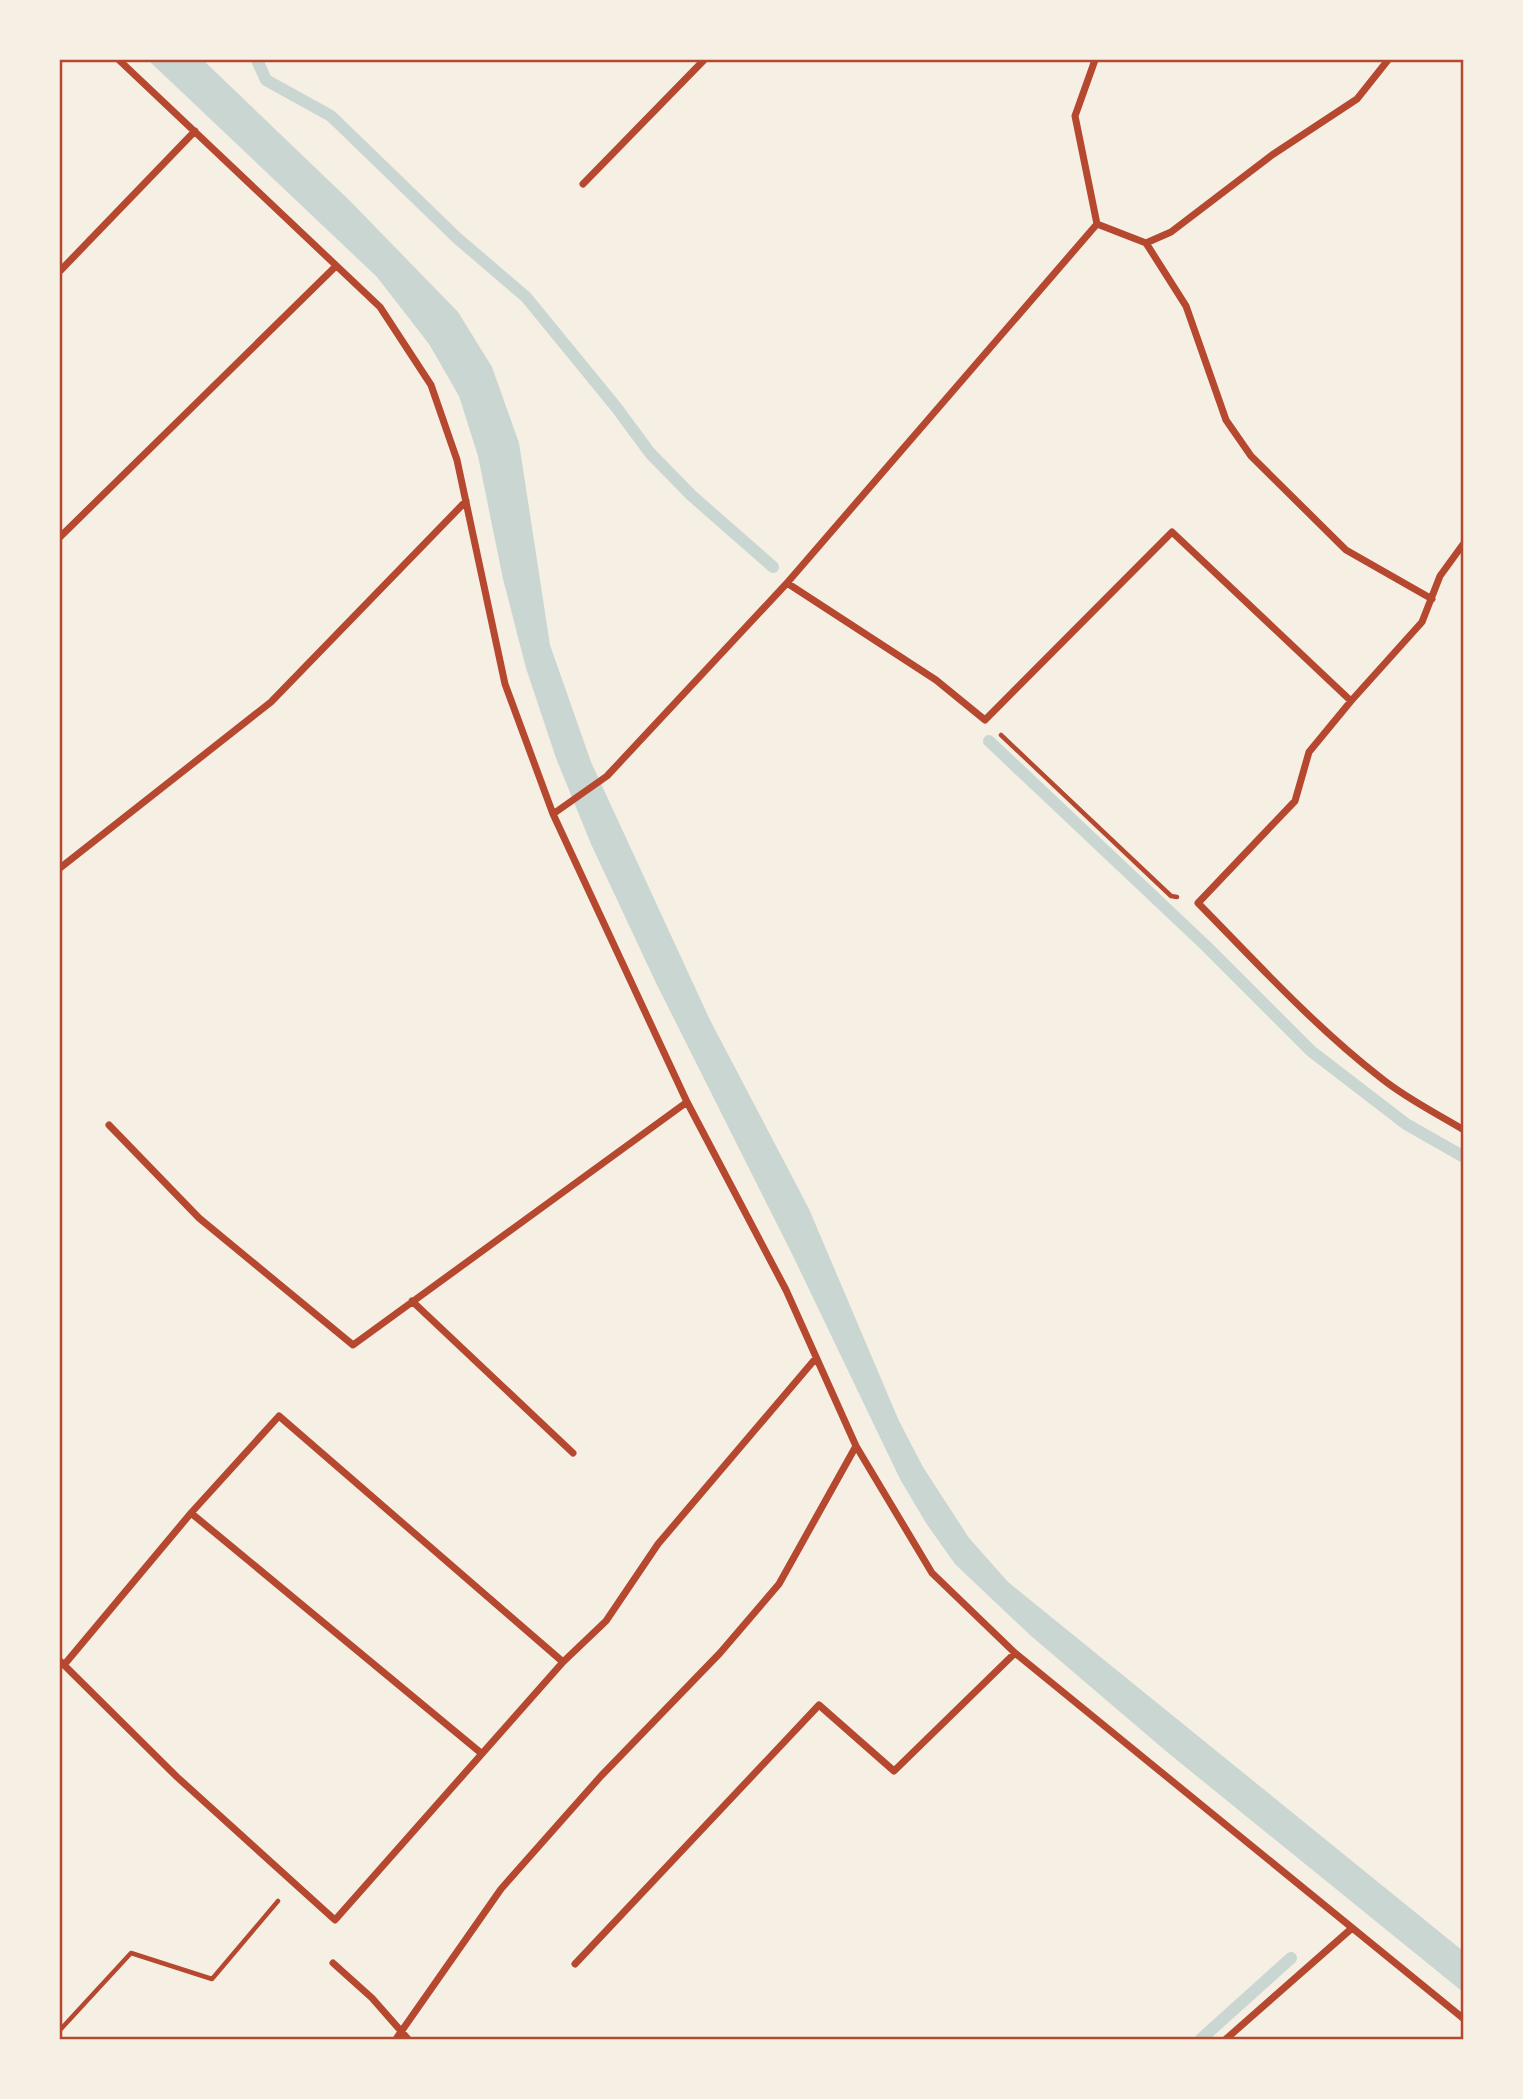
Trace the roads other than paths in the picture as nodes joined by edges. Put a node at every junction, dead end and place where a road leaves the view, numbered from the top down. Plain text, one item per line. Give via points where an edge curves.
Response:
1 (119, 60) edge
2 (704, 60) edge
3 (1095, 60) edge
4 (1388, 60) edge
5 (195, 131) junction
6 (583, 184) dead end
7 (1097, 224) junction
8 (1146, 243) junction
9 (336, 266) junction
10 (60, 271) edge
11 (466, 501) junction
12 (60, 537) edge
13 (1464, 543) edge
14 (788, 583) junction
15 (1432, 599) junction
16 (1351, 701) junction
17 (553, 814) junction
18 (60, 868) edge
19 (687, 1102) junction
20 (109, 1125) dead end
21 (1464, 1130) edge
22 (412, 1301) junction
23 (816, 1358) junction
24 (856, 1446) junction
25 (573, 1453) dead end
26 (191, 1513) junction
27 (1015, 1653) junction
28 (563, 1661) junction
29 (62, 1663) edge
30 (481, 1754) junction
31 (1351, 1929) junction
32 (333, 1963) dead end
33 (575, 1964) dead end
34 (1464, 2020) edge
35 (398, 2036) edge
36 (408, 2039) edge
37 (1226, 2039) edge

1 - 5 street
2 - 6 street
3 - 7 street via 1074,117
4 - 8 street via 1357,99 1272,155 1171,232
5 - 9 street
5 - 10 street
7 - 8 street
7 - 14 street
8 - 15 street via 1186,306 1226,420 1251,456 1346,550
9 - 11 street via 380,307 431,385
9 - 12 street
11 - 17 street via 505,684
11 - 18 street via 271,702
13 - 15 street via 1440,576
14 - 16 street via 936,680 985,720 1172,532
14 - 17 street via 607,776
15 - 16 street via 1422,622
16 - 21 street via 1309,752 1295,801 1198,903 1297,1005 1381,1078
17 - 19 street
19 - 22 street
19 - 23 street via 786,1290
20 - 22 street via 199,1218 353,1345
22 - 25 street
23 - 24 street
23 - 28 street via 658,1544 606,1621
24 - 27 street via 932,1573
24 - 35 street via 779,1584 501,1889
26 - 28 street via 279,1416
26 - 29 street
26 - 30 street
27 - 31 street
27 - 33 street via 894,1771 819,1705
28 - 30 street
29 - 30 street via 177,1777 335,1920
31 - 34 street
31 - 37 street
32 - 35 street via 372,1998
35 - 36 street

